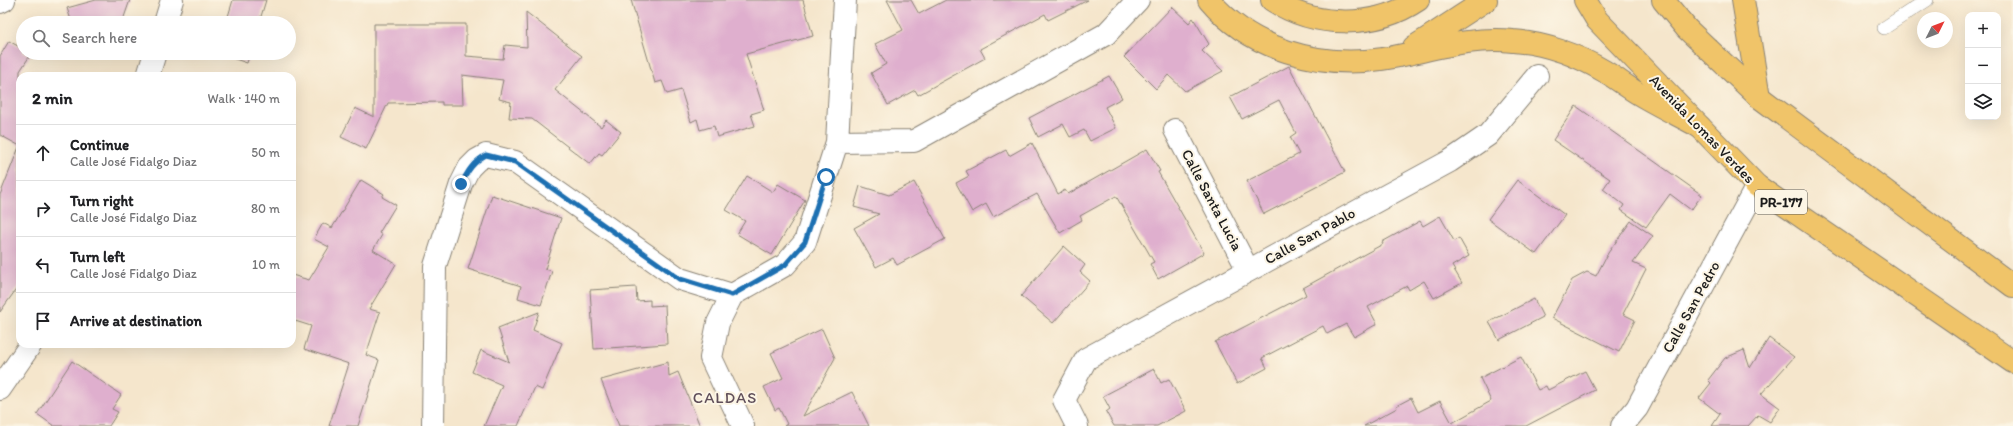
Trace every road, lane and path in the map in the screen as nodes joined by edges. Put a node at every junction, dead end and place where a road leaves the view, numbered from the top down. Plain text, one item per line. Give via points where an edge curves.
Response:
1 (4, 0) edge
2 (172, 0) edge
3 (845, 0) edge
4 (1138, 0) edge
5 (1209, 0) edge
6 (1272, 0) edge
7 (1418, 0) edge
8 (1486, 0) edge
9 (1585, 0) edge
10 (1663, 0) edge
11 (1743, 0) edge
12 (1927, 0) edge
13 (0, 2) edge
14 (167, 16) edge
15 (1884, 28) dead end
16 (1406, 54) junction
17 (154, 60) edge
18 (149, 72) edge
19 (1537, 76) dead end
20 (1759, 97) junction
21 (1700, 127) junction
22 (1175, 130) dead end
23 (837, 142) junction
24 (1757, 186) junction
25 (1248, 270) junction
26 (2013, 286) edge
27 (732, 295) junction
28 (28, 348) edge
29 (2013, 362) edge
30 (0, 389) edge
31 (433, 426) edge
32 (743, 426) edge
33 (1077, 426) edge
34 (1622, 426) edge

1 - 13 street
2 - 14 street
3 - 23 street
4 - 23 street via 1106,34 914,141
5 - 16 main road via 1225,16 1260,41 1306,57 1352,62
6 - 7 main road via 1301,14 1354,22 1390,14
8 - 16 main road via 1418,43
9 - 21 main road, Avenida Lomas Verdes / PR-177 via 1597,20
10 - 20 main road via 1687,29
11 - 20 main road
12 - 15 lane
16 - 21 main road via 1447,44 1492,40 1513,41 1558,50 1603,70 1639,94
17 - 18 street
19 - 25 street, Calle San Pablo via 1488,135 1450,161
20 - 26 main road
21 - 24 main road, Avenida Lomas Verdes / PR-177
22 - 25 street, Calle Santa Lucia
23 - 27 street via 805,242 785,265
24 - 29 main road, Avenida Lomas Verdes / PR-177
24 - 34 street, Calle San Pedro via 1637,408
25 - 33 street, Calle San Pablo via 1086,359 1064,400
27 - 31 street via 680,279 515,162 486,155 469,168 461,184 435,266
27 - 32 street via 718,323 711,358
28 - 30 street

